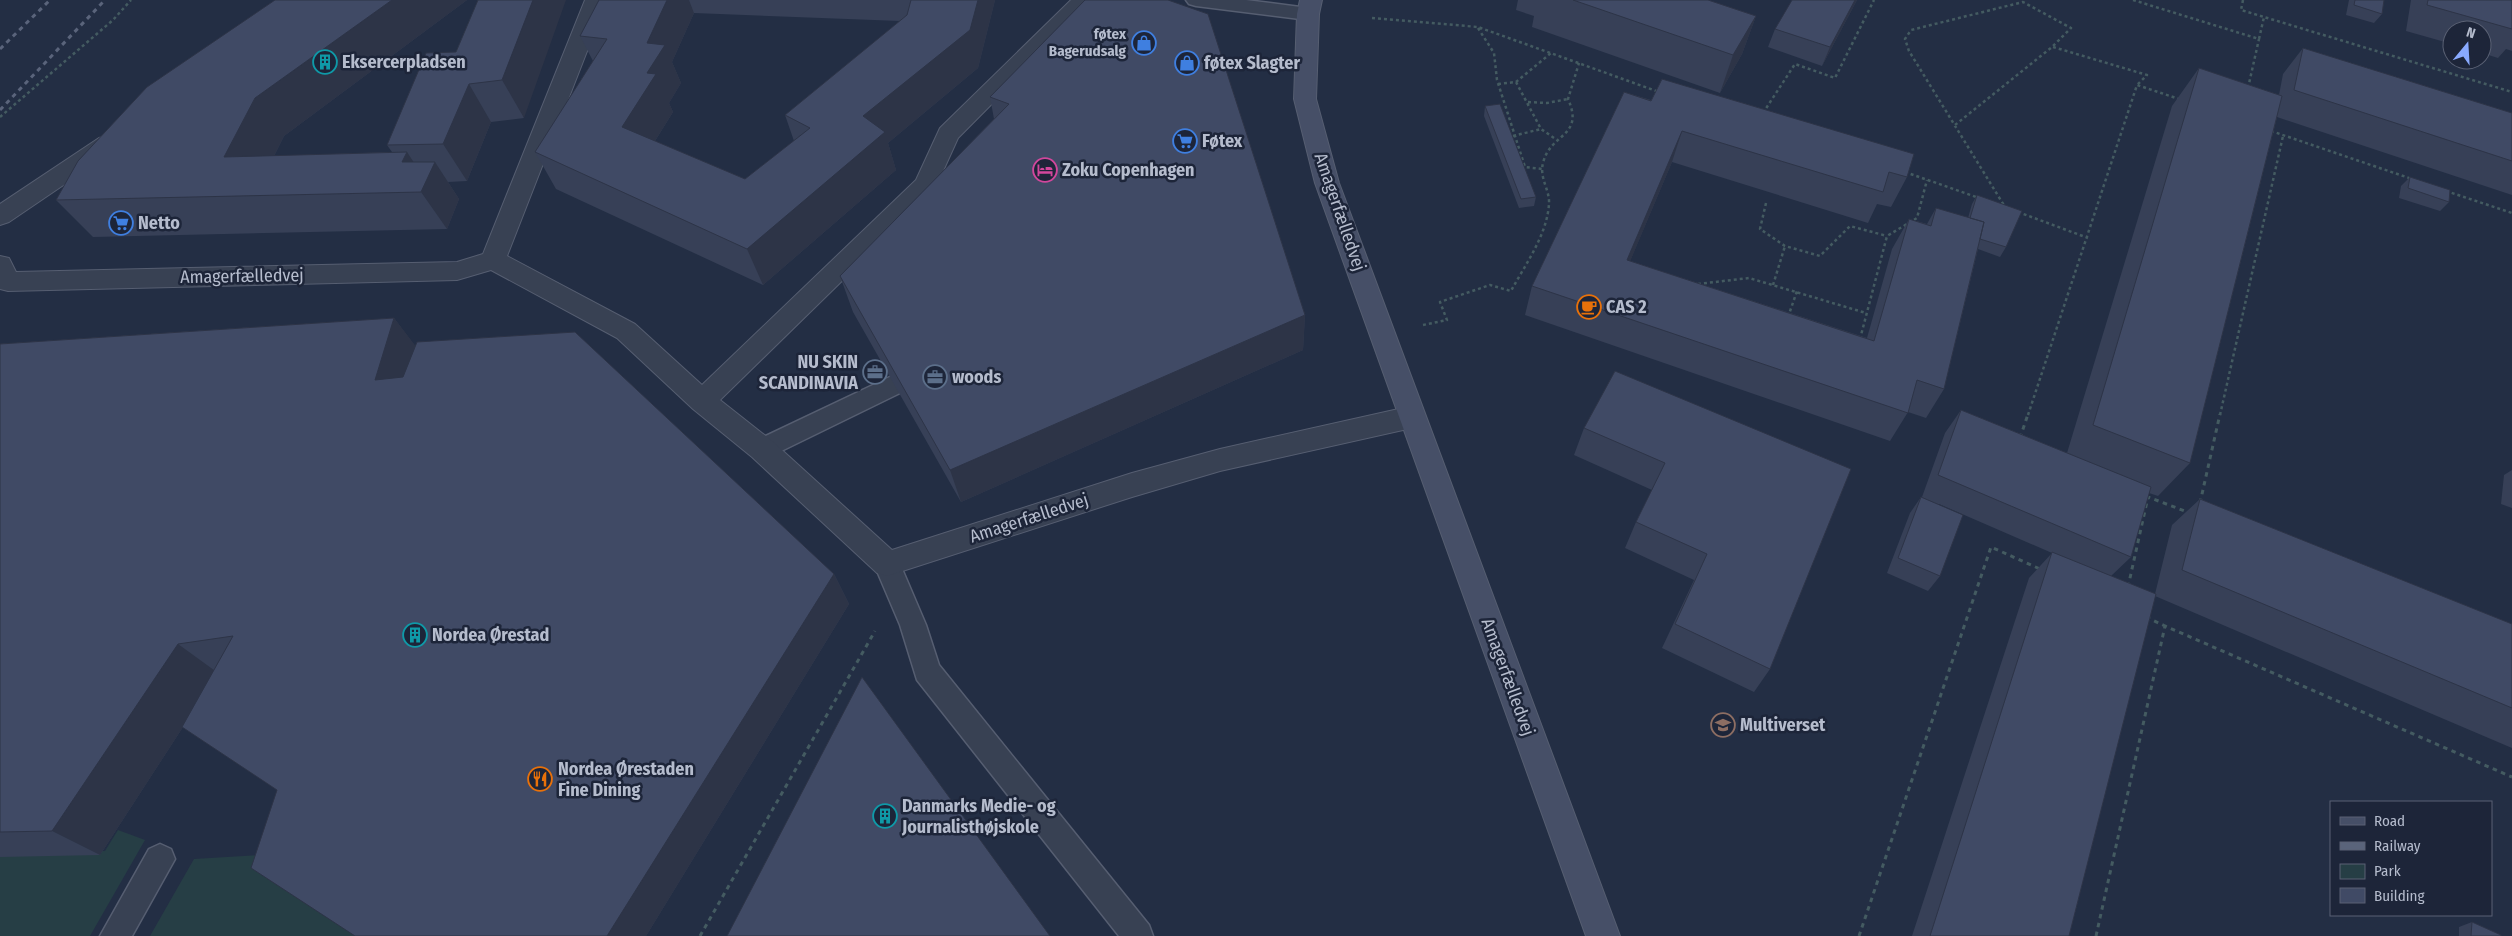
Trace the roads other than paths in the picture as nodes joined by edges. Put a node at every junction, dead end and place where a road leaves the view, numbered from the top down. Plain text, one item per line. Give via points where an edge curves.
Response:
1 (596, 0) edge
2 (1084, 0) edge
3 (1196, 0) edge
4 (1310, 7) edge
5 (124, 132) edge
6 (0, 216) edge
7 (493, 260) junction
8 (0, 265) edge
9 (894, 385) edge
10 (702, 401) junction
11 (1412, 417) junction
12 (762, 449) junction
13 (888, 564) junction
14 (160, 859) dead end
15 (115, 936) edge
16 (1138, 936) edge
17 (1603, 936) edge

1 - 7 street
2 - 10 street via 948,134 926,185
3 - 4 lane
4 - 11 street, Amagerfælledvej via 1305,99 1327,183
5 - 6 street
7 - 8 street, Amagerfælledvej via 457,271 8,282
7 - 10 street via 626,331
9 - 12 lane
10 - 12 street
11 - 13 street, Amagerfælledvej via 1220,460
11 - 17 street, Amagerfælledvej
12 - 13 street
13 - 16 lane via 927,671
14 - 15 lane

